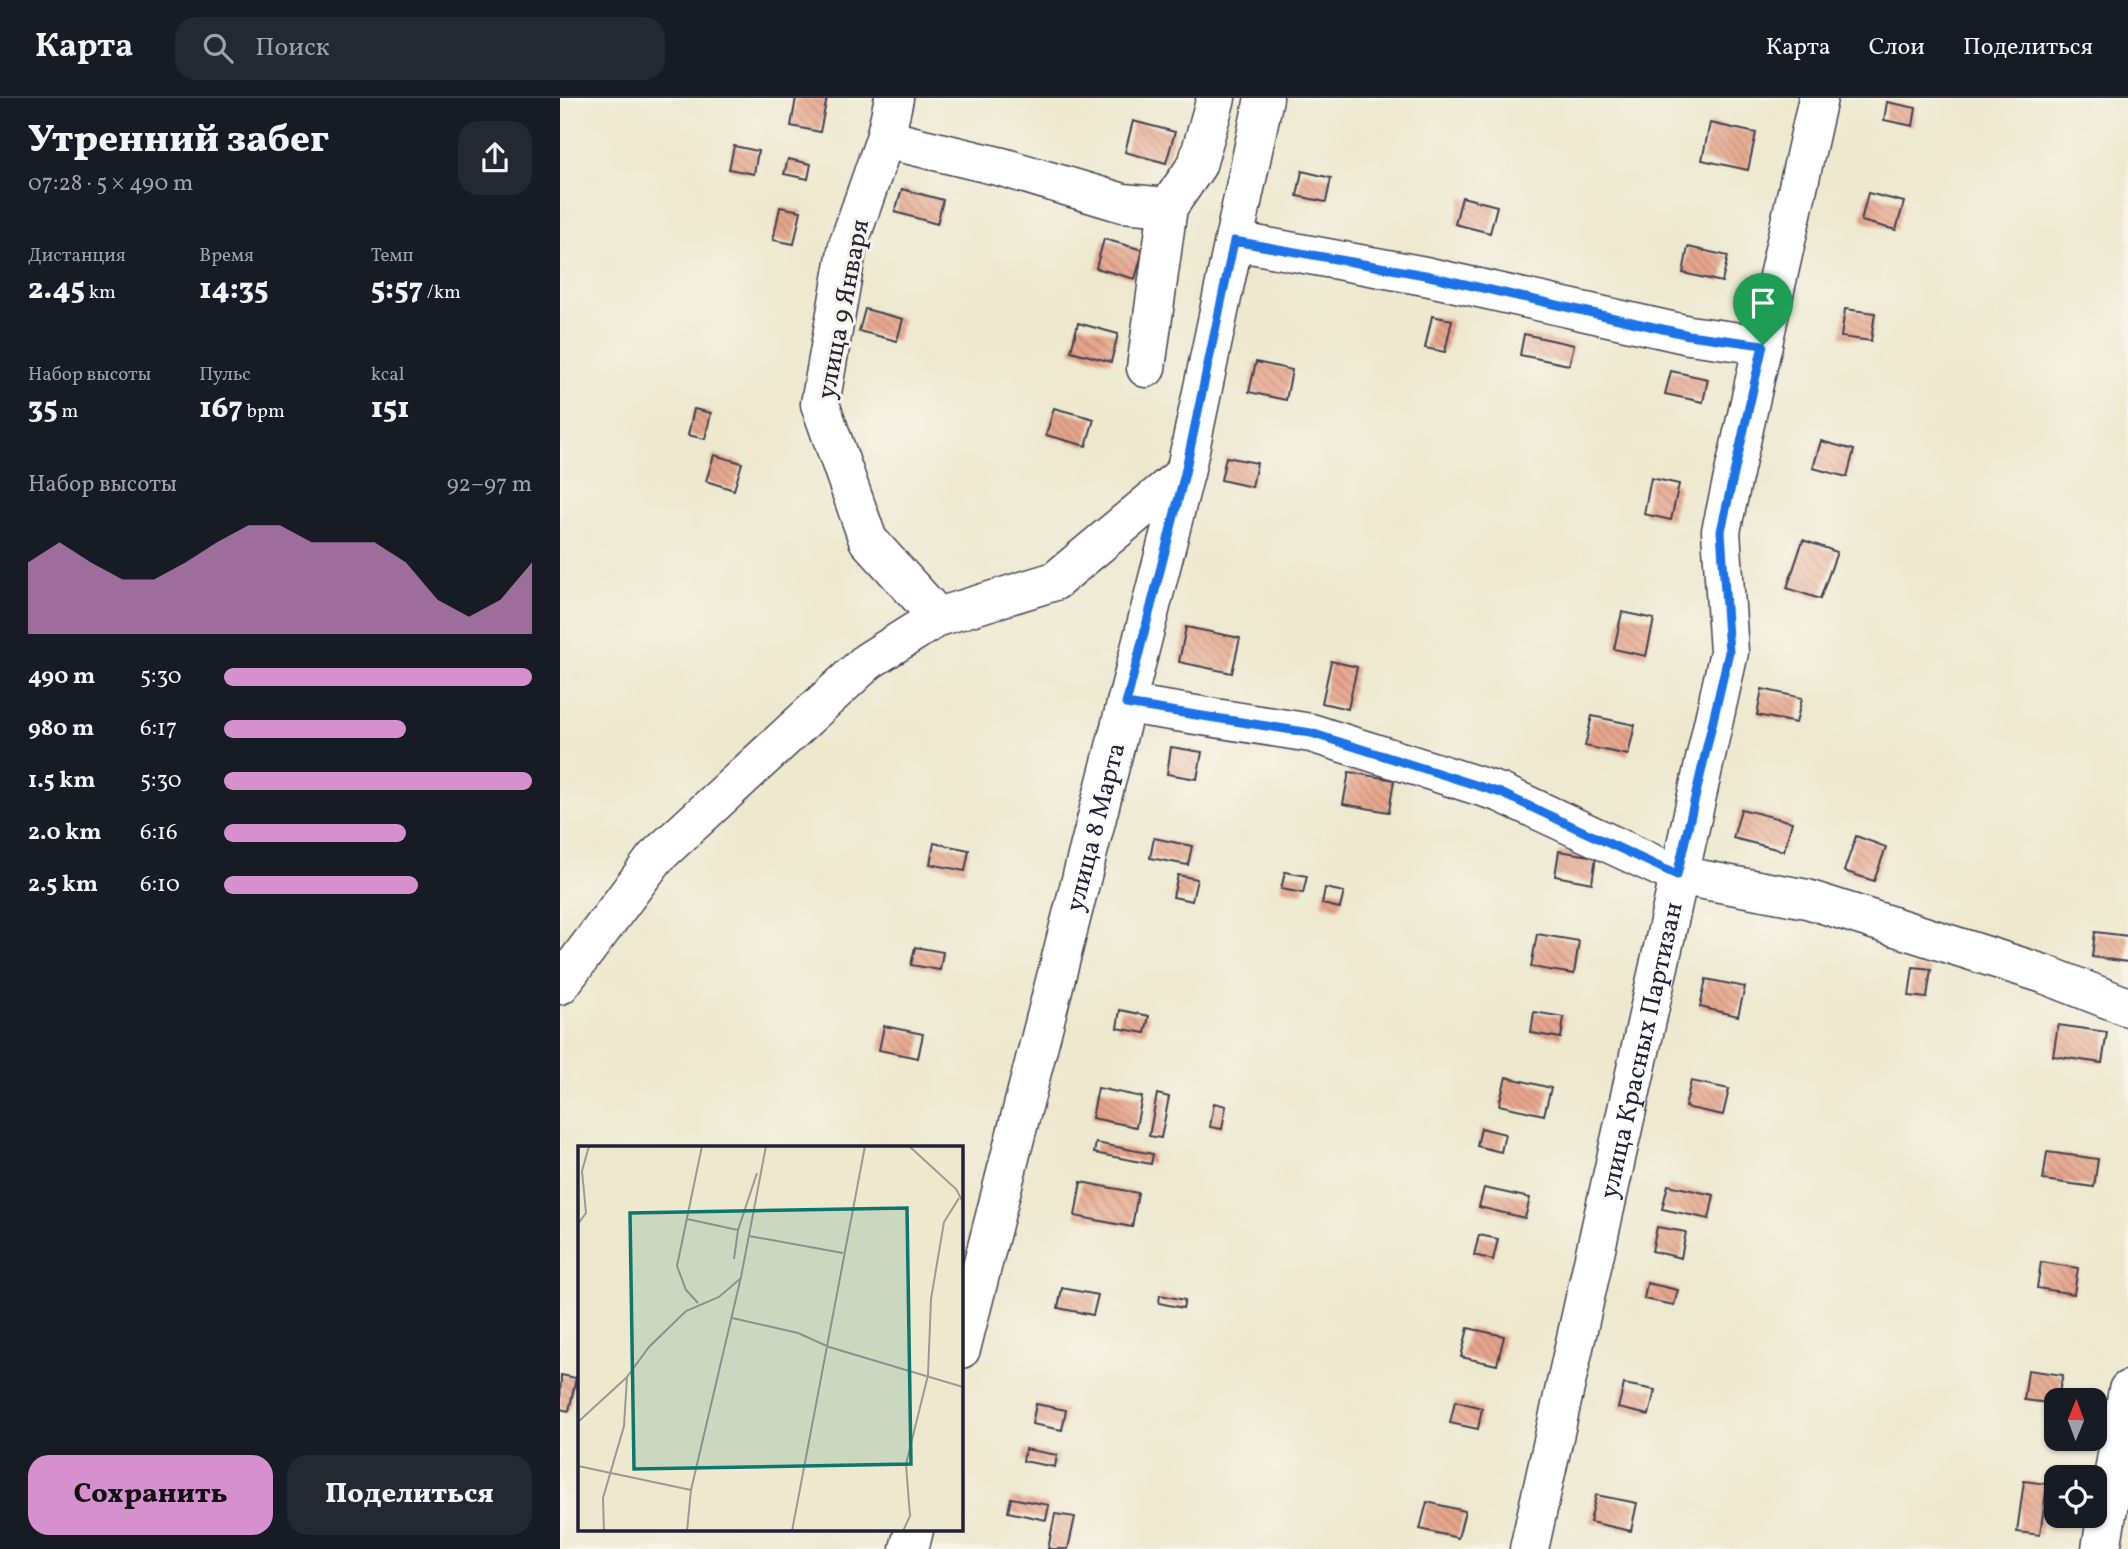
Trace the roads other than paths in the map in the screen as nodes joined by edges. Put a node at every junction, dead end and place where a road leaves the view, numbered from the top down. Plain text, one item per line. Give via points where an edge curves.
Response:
1 (894, 98) edge
2 (1216, 98) edge
3 (1264, 98) edge
4 (1818, 98) edge
5 (885, 139) junction
6 (1168, 207) junction
7 (1234, 241) junction
8 (1763, 345) junction
9 (1146, 368) dead end
10 (1185, 473) junction
11 (938, 617) junction
12 (1126, 704) junction
13 (1677, 875) junction
14 (560, 985) edge
15 (2128, 1007) edge
16 (962, 1345) edge
17 (2128, 1390) edge
18 (913, 1532) edge
19 (909, 1549) edge
20 (1529, 1549) edge
21 (2101, 1549) edge

1 - 5 street, улица 9 Января
2 - 6 street via 1198,165
3 - 7 street, улица 8 Марта
4 - 8 street, улица Красных Партизан
5 - 6 street via 1123,203
5 - 11 street, улица 9 Января via 848,245 820,404 869,540
6 - 9 street
7 - 8 street via 1425,275 1689,335
7 - 10 street, улица 8 Марта
8 - 13 street, улица Красных Партизан via 1721,531 1729,652
10 - 11 street via 1055,581
10 - 12 street, улица 8 Марта
11 - 14 street via 868,662 655,858
12 - 13 street via 1311,733 1501,793
12 - 16 street, улица 8 Марта
13 - 15 street via 1807,899 2044,974
13 - 20 street, улица Красных Партизан
17 - 21 street
18 - 19 street

